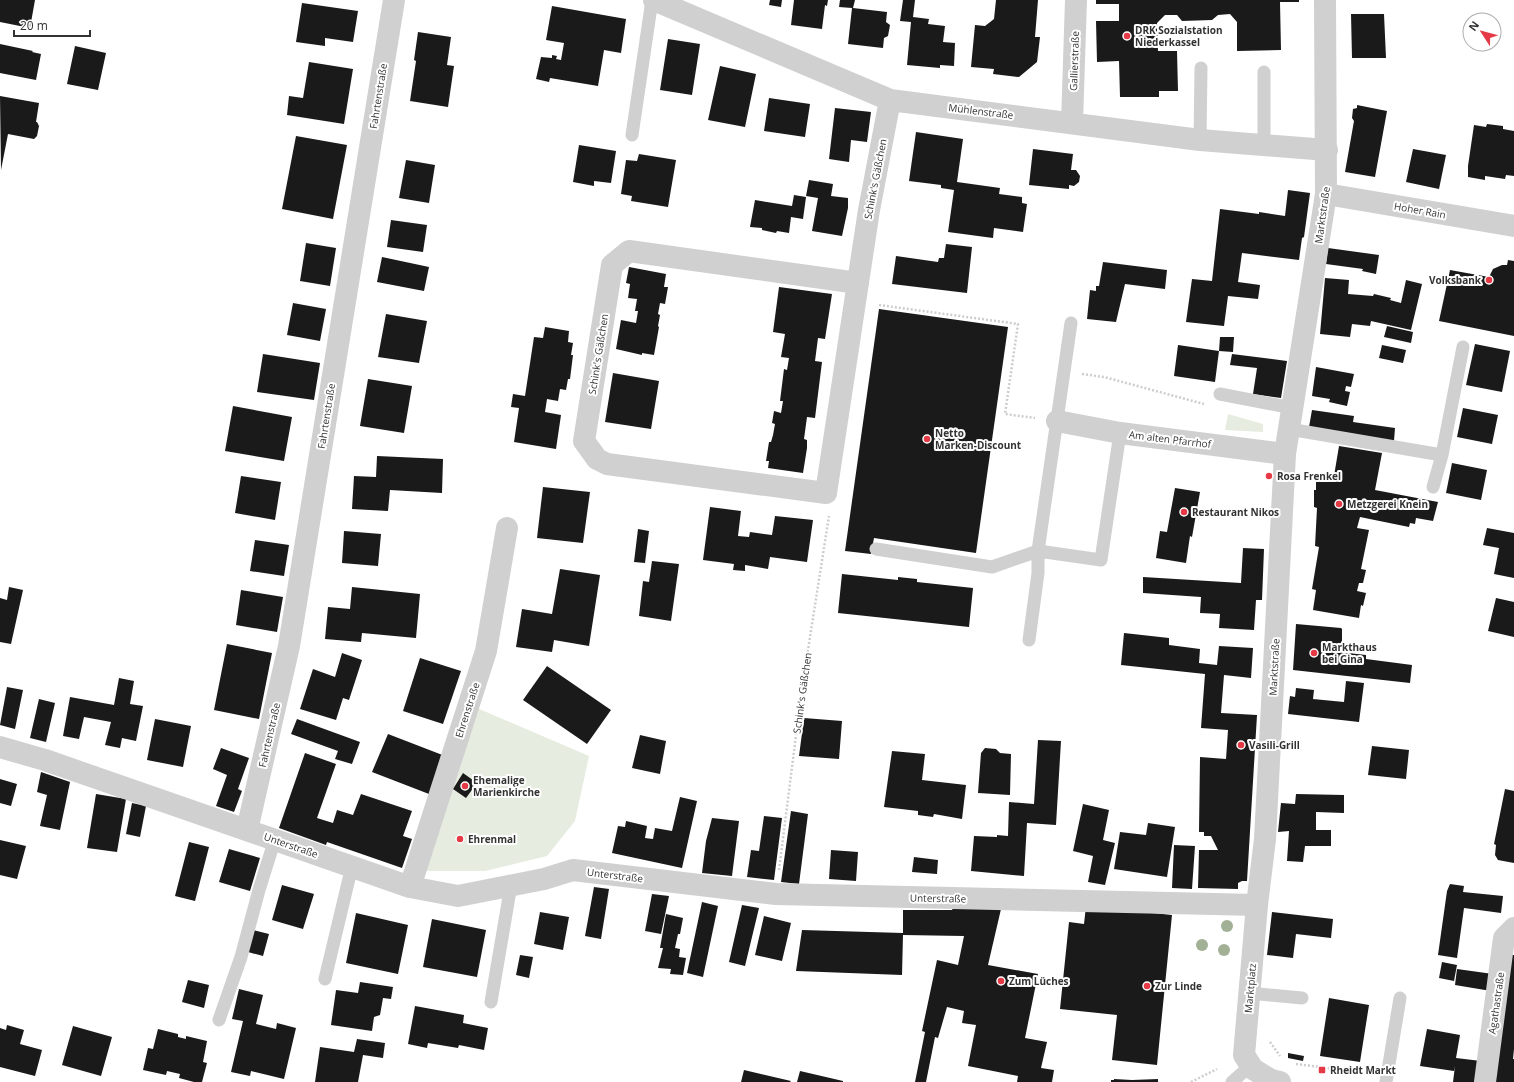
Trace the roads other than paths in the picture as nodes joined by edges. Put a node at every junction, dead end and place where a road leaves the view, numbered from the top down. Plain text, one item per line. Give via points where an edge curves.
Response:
1 (394, 0) edge
2 (653, 0) edge
3 (1076, 0) edge
4 (1325, 0) edge
5 (1201, 68) dead end
6 (1264, 72) dead end
7 (890, 100) junction
8 (1072, 123) junction
9 (632, 135) dead end
10 (1200, 140) junction
11 (1264, 145) junction
12 (1327, 150) junction
13 (1326, 194) junction
14 (1514, 226) edge
15 (856, 292) junction
16 (1071, 324) dead end
17 (1463, 347) dead end
18 (1220, 394) dead end
19 (1292, 408) junction
20 (1057, 421) junction
21 (1289, 429) junction
22 (1120, 433) junction
23 (1285, 454) junction
24 (1442, 455) junction
25 (1433, 487) dead end
26 (507, 528) dead end
27 (876, 549) dead end
28 (1038, 550) junction
29 (1029, 640) dead end
30 (0, 747) edge
31 (247, 830) junction
32 (275, 839) junction
33 (352, 866) junction
34 (511, 885) junction
35 (410, 887) junction
36 (1257, 905) junction
37 (1514, 928) edge
38 (325, 979) dead end
39 (1249, 993) junction
40 (1302, 998) dead end
41 (1400, 998) dead end
42 (490, 1002) dead end
43 (219, 1020) dead end
44 (1251, 1067) junction
45 (1232, 1082) edge
46 (1280, 1082) edge
47 (1386, 1082) edge
48 (1485, 1082) edge

1 - 31 street, Fahrtenstraße via 289,646
2 - 7 street, Mühlenstraße
2 - 9 lane
3 - 8 street, Gallierstraße
4 - 12 street, Marktstraße
5 - 10 lane
6 - 11 lane
7 - 8 street, Mühlenstraße
7 - 15 street, Schink's Gäßchen
8 - 10 street, Mühlenstraße
10 - 11 street, Mühlenstraße
11 - 12 street, Mühlenstraße
12 - 13 street, Marktstraße
13 - 14 street, Hoher Rain
13 - 19 street, Marktstraße
15 - 15 street, Schink's Gäßchen via 629,251 612,265 584,441 597,459 607,464 826,493
16 - 20 lane
17 - 24 lane
18 - 19 lane
19 - 21 street, Marktstraße
20 - 22 street, Am alten Pfarrhof
20 - 28 lane
21 - 23 street, Marktstraße
21 - 24 lane
22 - 23 street, Am alten Pfarrhof
22 - 28 lane via 1101,560
23 - 36 street, Marktstraße via 1265,839
24 - 25 lane
26 - 35 street, Ehrenstraße via 486,651
27 - 28 lane via 992,567
28 - 29 lane via 1038,573
30 - 31 street, Unterstraße via 45,760
31 - 32 street, Unterstraße
32 - 33 street, Unterstraße
32 - 43 lane via 241,957
33 - 35 street, Unterstraße
33 - 38 lane
34 - 35 street, Unterstraße via 458,896
34 - 36 street, Unterstraße via 573,870 776,894
34 - 42 lane
36 - 39 street, Marktplatz
37 - 48 street, Agathastraße via 1504,938
39 - 40 lane
39 - 44 street, Marktplatz via 1244,1055
41 - 47 lane
44 - 45 lane
44 - 46 street via 1271,1080

